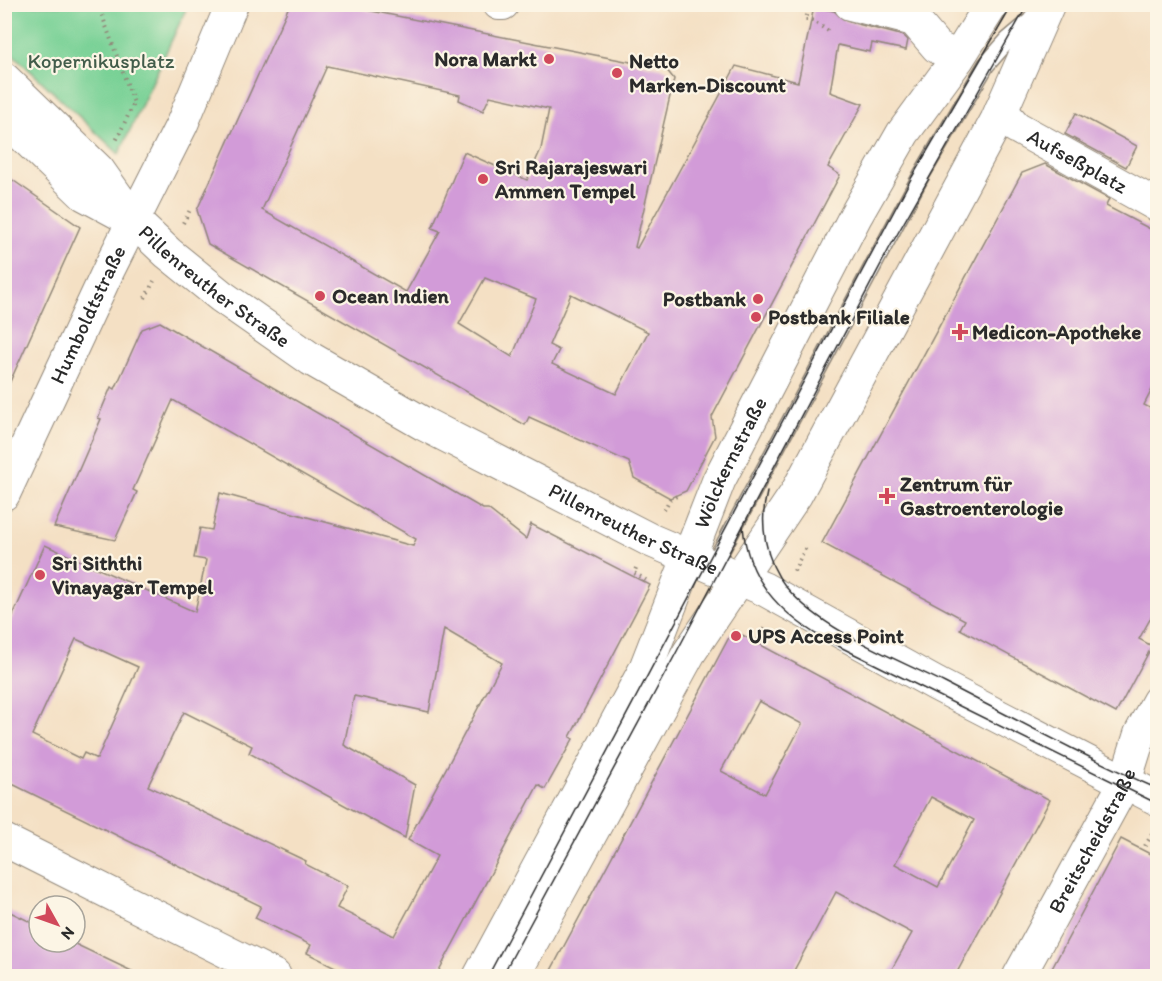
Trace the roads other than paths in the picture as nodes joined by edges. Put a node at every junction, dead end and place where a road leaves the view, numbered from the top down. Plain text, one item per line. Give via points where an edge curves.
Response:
1 (232, 4) edge
2 (850, 4) edge
3 (1047, 7) edge
4 (987, 14) edge
5 (969, 68) junction
6 (4, 79) edge
7 (1001, 110) junction
8 (4, 117) edge
9 (1158, 206) edge
10 (134, 221) junction
11 (4, 494) edge
12 (714, 567) junction
13 (1158, 701) edge
14 (1125, 782) junction
15 (1158, 799) edge
16 (4, 840) edge
17 (275, 976) edge
18 (480, 976) edge
19 (513, 976) edge
20 (1019, 976) edge

1 - 10 street, Humboldtstraße via 182,124
2 - 5 street via 914,20 937,47
3 - 5 lane via 986,65
3 - 7 main road, Wölckernstraße
4 - 5 main road, Wölckernstraße
5 - 12 main road, Wölckernstraße via 903,133 719,480
6 - 10 main road, Pillenreuther Straße via 98,170
7 - 9 street, Aufseßplatz via 1016,127
7 - 12 main road, Wölckernstraße via 796,494
8 - 10 main road, Pillenreuther Straße via 84,194
10 - 11 street, Humboldtstraße
10 - 12 main road, Pillenreuther Straße via 220,296 332,371 423,424
12 - 14 main road, Pillenreuther Straße
12 - 18 main road, Wölckernstraße via 645,670
12 - 19 main road, Wölckernstraße via 689,652
13 - 14 street, Breitscheidstraße via 1140,734
14 - 15 main road, Pillenreuther Straße
14 - 20 street, Breitscheidstraße
16 - 17 street

